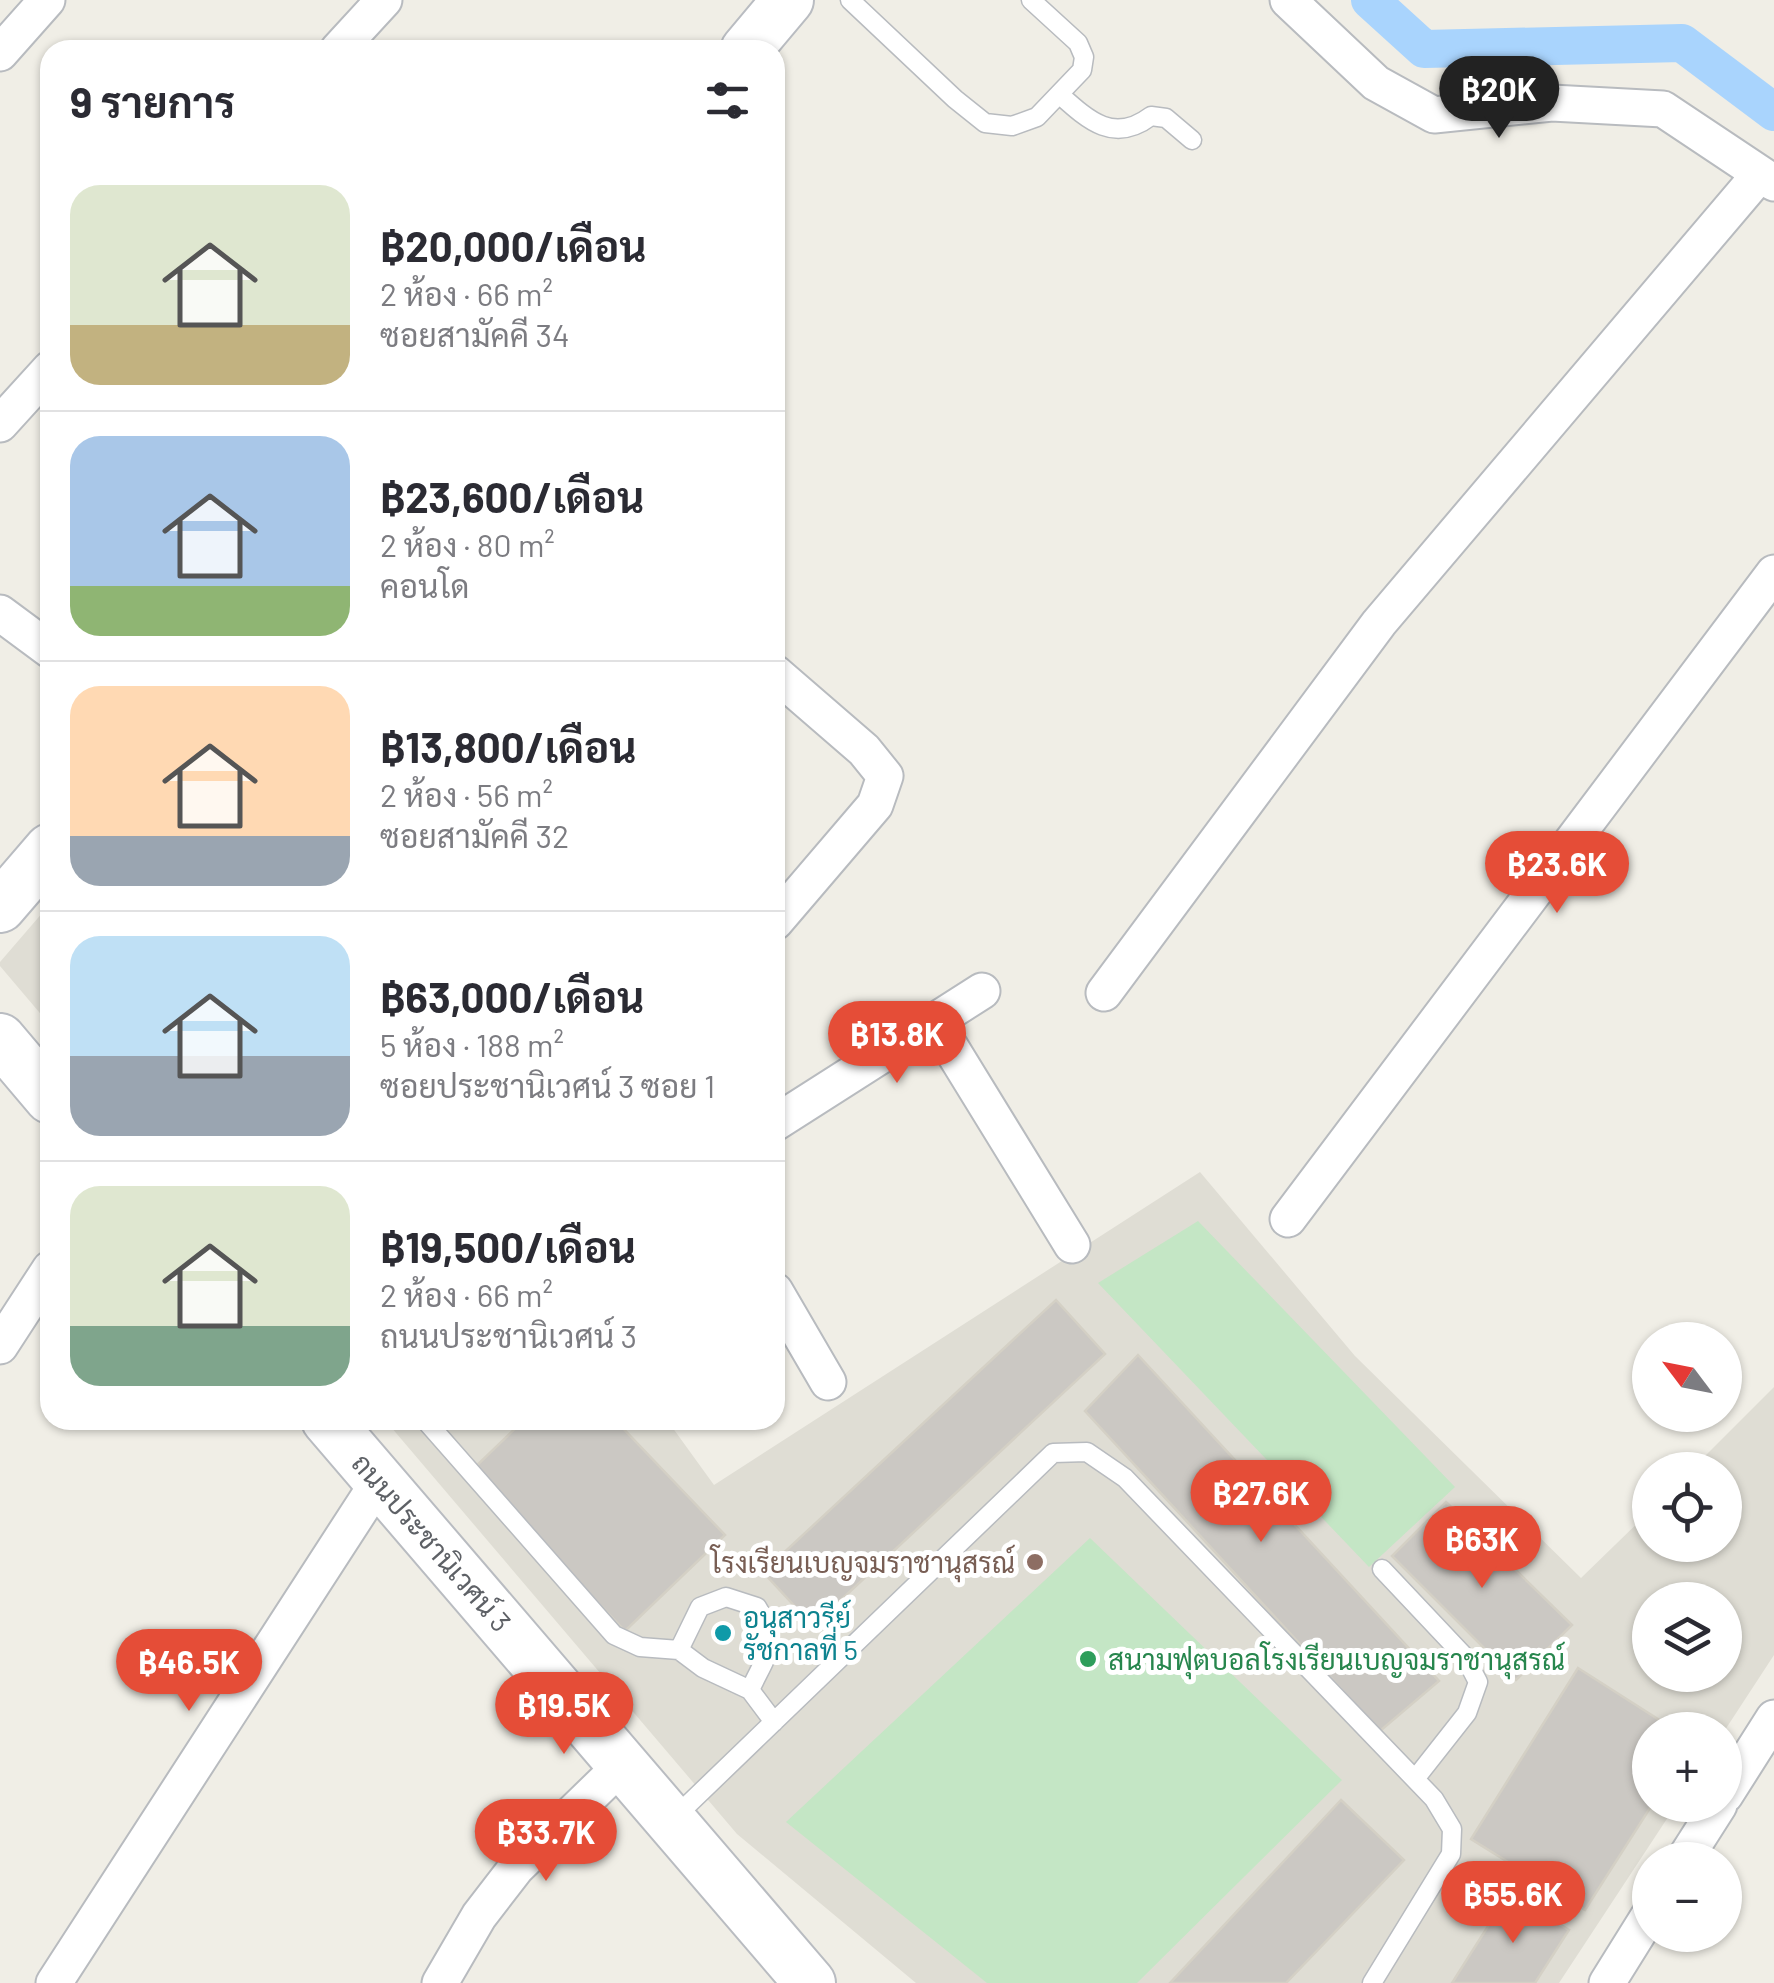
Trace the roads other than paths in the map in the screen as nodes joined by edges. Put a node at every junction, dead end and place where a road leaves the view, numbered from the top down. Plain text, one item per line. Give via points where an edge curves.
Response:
1 (47, 0) edge
2 (384, 0) edge
3 (788, 0) edge
4 (850, 0) edge
5 (1030, 0) edge
6 (1288, 0) edge
7 (347, 40) edge
8 (754, 40) edge
9 (0, 53) edge
10 (1059, 94) junction
11 (1192, 140) dead end
12 (1767, 178) edge
13 (40, 380) edge
14 (0, 424) edge
15 (1774, 574) edge
16 (0, 612) edge
17 (40, 642) edge
18 (785, 683) edge
19 (40, 862) edge
20 (0, 908) edge
21 (785, 910) edge
22 (982, 992) dead end
23 (1104, 993) dead end
24 (935, 1022) junction
25 (0, 1039) edge
26 (40, 1086) edge
27 (785, 1116) edge
28 (1288, 1220) dead end
29 (1072, 1245) dead end
30 (40, 1284) edge
31 (785, 1308) edge
32 (0, 1346) edge
33 (828, 1382) dead end
34 (336, 1430) edge
35 (434, 1430) edge
36 (379, 1481) junction
37 (1382, 1569) dead end
38 (679, 1650) junction
39 (750, 1690) junction
40 (1774, 1718) edge
41 (774, 1722) junction
42 (623, 1764) junction
43 (1742, 1769) edge
44 (1415, 1780) junction
45 (672, 1820) junction
46 (1632, 1942) edge
47 (54, 1983) edge
48 (440, 1983) edge
49 (810, 1983) edge
50 (1372, 1983) edge
51 (1606, 1983) edge

1 - 9 street
2 - 7 street
3 - 8 street
4 - 10 lane via 985,123 1012,126 1037,118
5 - 10 lane via 1078,43 1084,57 1082,70
6 - 12 street via 1376,83 1434,115 1552,104 1663,110
10 - 11 lane via 1109,129 1136,128 1152,116 1166,118
12 - 23 street via 1379,623
13 - 14 street
15 - 28 street
16 - 17 street
18 - 21 street via 886,776 875,805
19 - 20 street
22 - 24 street
24 - 27 street
24 - 29 street
25 - 26 street
30 - 32 street
31 - 33 street
34 - 36 street, ถนนประชานิเวศน์ 3
35 - 38 lane via 614,1635 640,1647
36 - 42 street, ถนนประชานิเวศน์ 3
36 - 47 street
37 - 44 lane via 1465,1657 1478,1682 1467,1713
38 - 39 lane
38 - 39 lane via 700,1607 726,1597 756,1607 770,1629 768,1653
39 - 41 lane
40 - 43 street
41 - 44 lane via 1053,1453 1087,1452 1125,1478
41 - 45 lane
42 - 45 street, ถนนประชานิเวศน์ 3
42 - 48 street via 516,1868
44 - 50 lane via 1452,1829 1451,1854
45 - 49 street, ถนนประชานิเวศน์ 3
46 - 51 street

